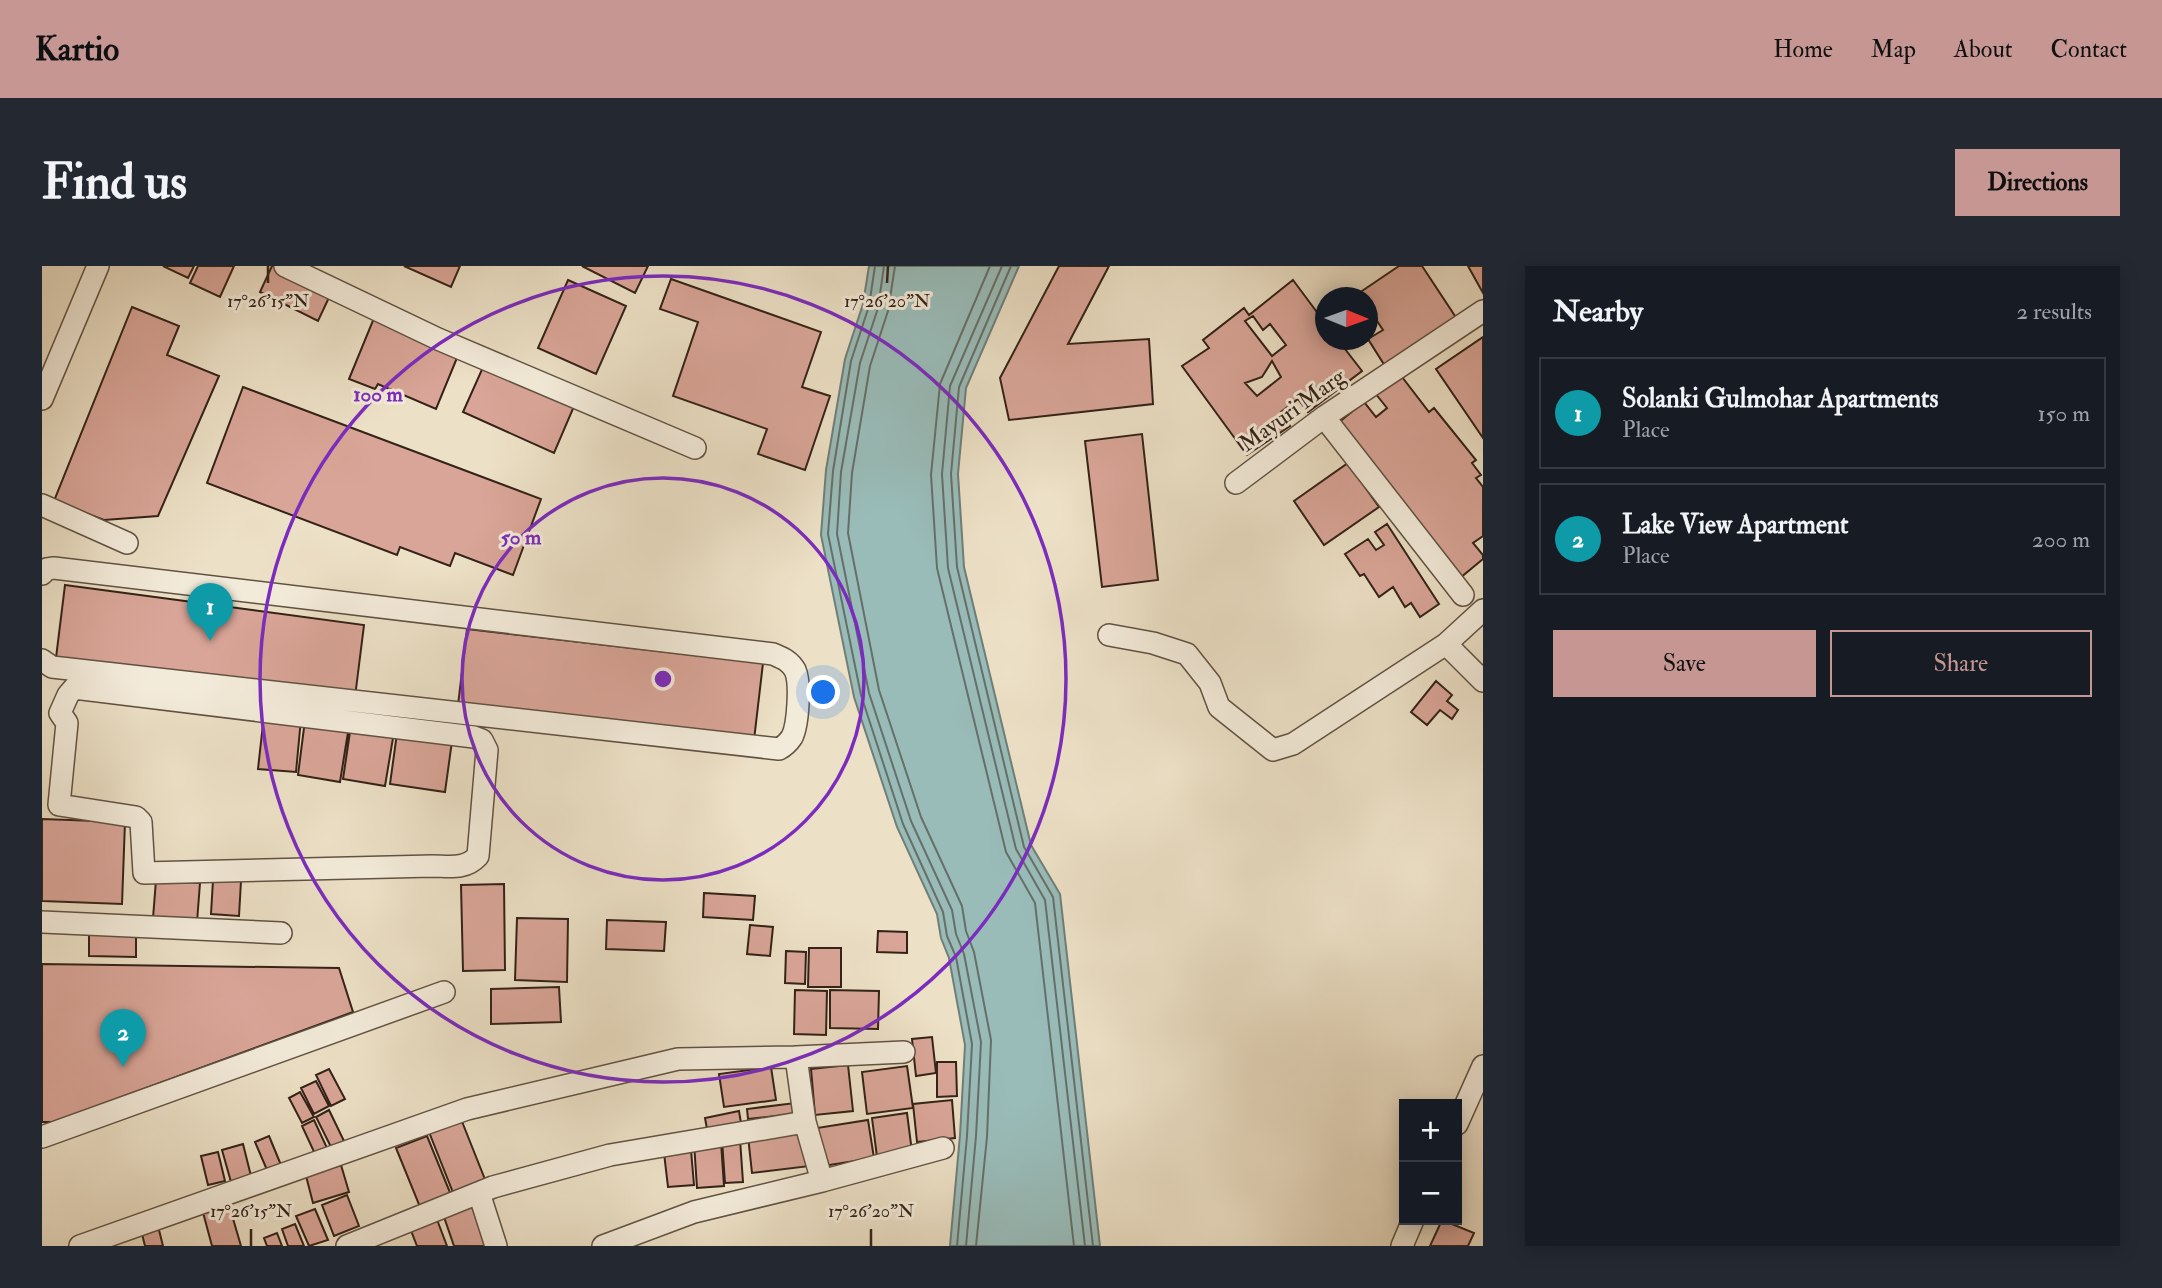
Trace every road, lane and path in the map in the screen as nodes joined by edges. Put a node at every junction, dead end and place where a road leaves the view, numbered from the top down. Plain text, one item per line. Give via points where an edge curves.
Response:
1 (285, 266) edge
2 (95, 273) edge
3 (1483, 311) edge
4 (42, 399) edge
5 (1324, 418) junction
6 (695, 448) dead end
7 (1236, 483) dead end
8 (42, 505) edge
9 (127, 543) dead end
10 (42, 574) edge
11 (1463, 594) dead end
12 (1483, 610) edge
13 (1109, 635) dead end
14 (1446, 643) junction
15 (42, 660) edge
16 (1483, 681) edge
17 (51, 712) edge
18 (50, 804) edge
19 (42, 922) edge
20 (281, 933) dead end
21 (444, 992) dead end
22 (904, 1052) dead end
23 (796, 1057) junction
24 (1483, 1066) edge
25 (1462, 1113) edge
26 (806, 1122) junction
27 (42, 1137) edge
28 (943, 1148) dead end
29 (822, 1181) junction
30 (479, 1193) junction
31 (1411, 1225) edge
32 (80, 1246) edge
33 (347, 1246) edge
34 (496, 1246) edge
35 (603, 1246) edge
36 (1402, 1246) edge

1 - 6 street via 438,339
2 - 4 street
3 - 5 street, Mayuri Marg
5 - 7 street, Mayuri Marg
5 - 11 street
8 - 9 street
10 - 15 street via 54,568 773,654 787,660 798,683 793,734 779,749 52,667
12 - 14 street
13 - 14 street via 1187,654 1210,684 1219,707 1273,750 1293,744
14 - 16 street
17 - 18 street via 67,723
17 - 18 street via 74,688 474,737 482,740 487,750 478,856 462,866 144,873 141,822 136,817
19 - 20 street
21 - 27 street
22 - 23 street
23 - 26 street
23 - 32 street via 678,1059 467,1109
24 - 25 street
26 - 29 street
26 - 30 street via 610,1155
28 - 29 street
29 - 35 street via 694,1212
30 - 33 street
30 - 34 street
31 - 36 street

